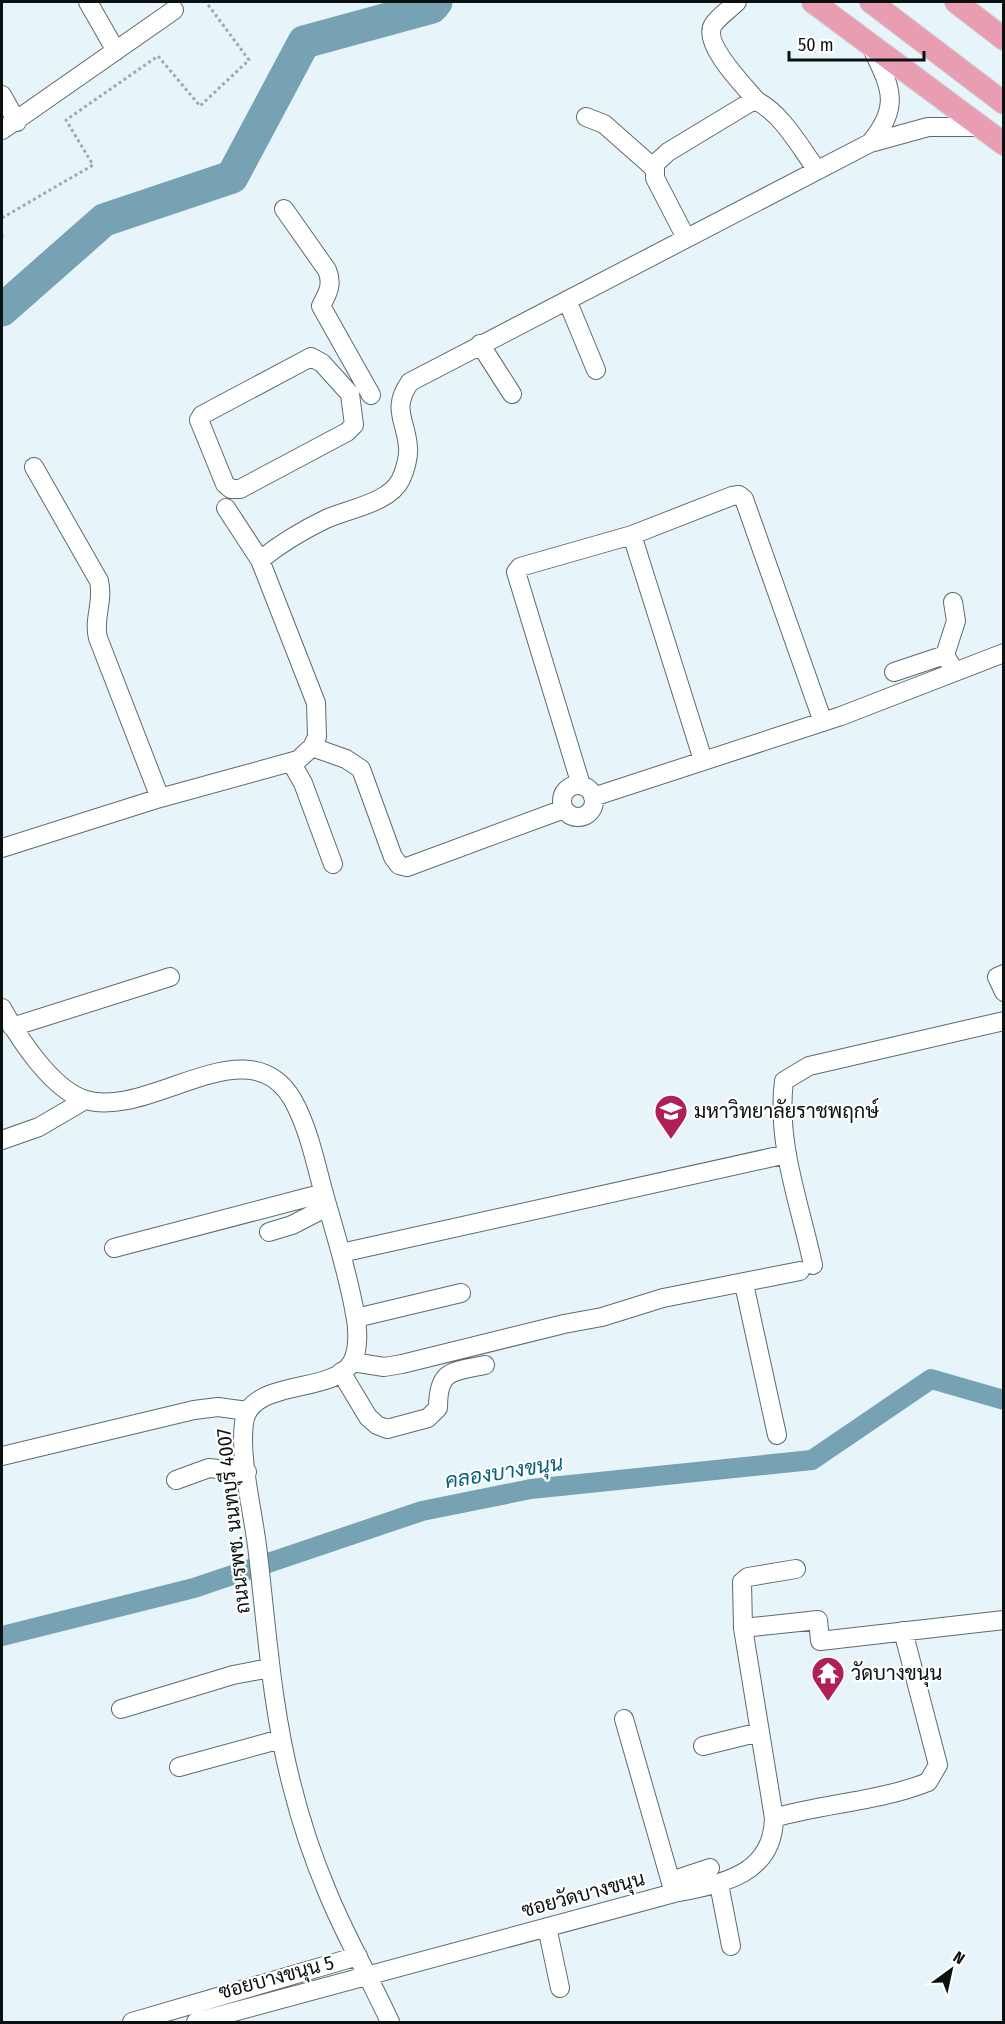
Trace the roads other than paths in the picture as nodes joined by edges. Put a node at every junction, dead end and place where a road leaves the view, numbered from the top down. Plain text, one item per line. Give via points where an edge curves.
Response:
1 (88, 2) edge
2 (737, 2) edge
3 (813, 2) edge
4 (871, 2) edge
5 (956, 2) edge
6 (174, 10) dead end
7 (1004, 39) edge
8 (870, 43) junction
9 (116, 51) junction
10 (2, 95) edge
11 (757, 101) junction
12 (1004, 103) edge
13 (586, 117) dead end
14 (9, 126) edge
15 (981, 127) junction
16 (870, 143) junction
17 (1004, 144) edge
18 (655, 169) junction
19 (817, 170) junction
20 (284, 210) dead end
21 (686, 238) junction
22 (567, 300) junction
23 (480, 344) junction
24 (596, 370) dead end
25 (350, 394) junction
26 (512, 394) dead end
27 (371, 395) junction
28 (400, 406) junction
29 (34, 467) dead end
30 (225, 508) dead end
31 (632, 535) junction
32 (260, 561) junction
33 (953, 602) dead end
34 (1004, 653) edge
35 (945, 655) junction
36 (894, 672) dead end
37 (955, 672) junction
38 (823, 722) junction
39 (312, 747) junction
40 (703, 760) junction
41 (291, 762) junction
42 (587, 791) junction
43 (160, 798) junction
44 (564, 809) junction
45 (2, 848) edge
46 (333, 864) dead end
47 (1004, 974) edge
48 (170, 977) dead end
49 (1004, 992) edge
50 (2, 1008) edge
51 (1004, 1021) edge
52 (12, 1027) junction
53 (85, 1100) junction
54 (2, 1140) edge
55 (787, 1154) junction
56 (326, 1200) junction
57 (269, 1232) dead end
58 (114, 1248) dead end
59 (340, 1253) junction
60 (744, 1284) junction
61 (461, 1293) dead end
62 (356, 1318) junction
63 (485, 1365) dead end
64 (347, 1367) junction
65 (247, 1411) junction
66 (777, 1435) dead end
67 (2, 1456) edge
68 (247, 1472) junction
69 (176, 1480) dead end
70 (796, 1569) dead end
71 (1004, 1620) edge
72 (742, 1628) junction
73 (903, 1631) junction
74 (270, 1668) junction
75 (121, 1709) dead end
76 (624, 1719) dead end
77 (760, 1732) junction
78 (281, 1739) junction
79 (703, 1746) dead end
80 (179, 1767) dead end
81 (774, 1818) junction
82 (714, 1876) junction
83 (673, 1887) junction
84 (547, 1927) junction
85 (731, 1946) dead end
86 (358, 1956) junction
87 (369, 1976) junction
88 (560, 1989) dead end
89 (132, 2022) edge
90 (196, 2022) edge
91 (390, 2022) edge

1 - 9 street
2 - 11 street via 712,26 711,37 723,61
3 - 8 main road
4 - 12 main road
5 - 7 main road
6 - 9 street
8 - 15 main road
8 - 16 street via 891,99 885,125
9 - 14 street
10 - 14 street
11 - 18 street via 668,152 658,159
11 - 19 street via 792,135
13 - 18 street via 604,124
15 - 16 street via 928,127
15 - 17 main road
16 - 19 street
18 - 21 street via 655,178
19 - 21 street
20 - 27 street via 327,270 330,289 321,306
21 - 22 street
22 - 23 street
22 - 24 street
23 - 26 street
23 - 28 street via 410,382
25 - 25 street via 322,363 311,357 202,415 199,427 225,484 240,489 347,432 354,425
25 - 27 street
27 - 28 street
28 - 32 street via 408,448 401,480 385,496 326,519
29 - 43 street via 99,581 98,638
30 - 32 street
31 - 38 street via 739,495
31 - 40 street
31 - 42 street via 520,567 516,573
32 - 39 street via 316,704 318,725
33 - 35 street via 956,621
34 - 37 street
35 - 36 street
35 - 37 street
37 - 38 street
38 - 40 street
39 - 41 street
39 - 44 street via 361,769 393,857 399,865 407,867
40 - 42 street
41 - 43 street
41 - 46 street via 303,783
42 - 44 street via 574,786 563,795
42 - 44 street via 593,808 582,816
43 - 45 street
47 - 49 street via 997,977
48 - 52 street
50 - 52 street
51 - 55 street via 809,1066 784,1080 781,1107
52 - 53 street via 48,1072
53 - 54 street via 39,1127
53 - 56 street via 120,1101 230,1070 262,1072 278,1081 297,1107
55 - 59 street
55 - 60 street via 806,1268
56 - 57 street via 292,1225
56 - 58 street
56 - 59 street
59 - 62 street
60 - 64 street via 663,1299 402,1364
60 - 66 street
61 - 62 street
62 - 64 street via 357,1348
63 - 64 street via 444,1377 438,1387 438,1408 428,1418 387,1429 368,1417
64 - 65 street, ถนนรพช. นนทบุรี 4007 via 263,1398
65 - 67 street via 218,1407 194,1410
65 - 68 street, ถนนรพช. นนทบุรี 4007 via 243,1424
68 - 69 street via 209,1468
68 - 74 street, ถนนรพช. นนทบุรี 4007
70 - 72 street via 748,1577 742,1582
71 - 73 street
72 - 73 street via 818,1620 820,1641
72 - 77 street
73 - 81 street via 938,1765 927,1782 884,1797 819,1806
74 - 75 street via 233,1675
74 - 78 street, ถนนรพช. นนทบุรี 4007
76 - 83 street
77 - 79 street
77 - 81 street
78 - 80 street
78 - 86 street, ถนนรพช. นนทบุรี 4007 via 313,1853
81 - 82 street, ซอยวัดบางขนุน via 764,1855 754,1866
82 - 83 street, ซอยวัดบางขนุน
82 - 85 street
83 - 84 street, ซอยวัดบางขนุน
84 - 87 street, ซอยวัดบางขนุน
84 - 88 street
86 - 87 street, ถนนรพช. นนทบุรี 4007
86 - 89 street
87 - 90 street, ซอยบางขนุน 5
87 - 91 street, ถนนรพช. นนทบุรี 4007

